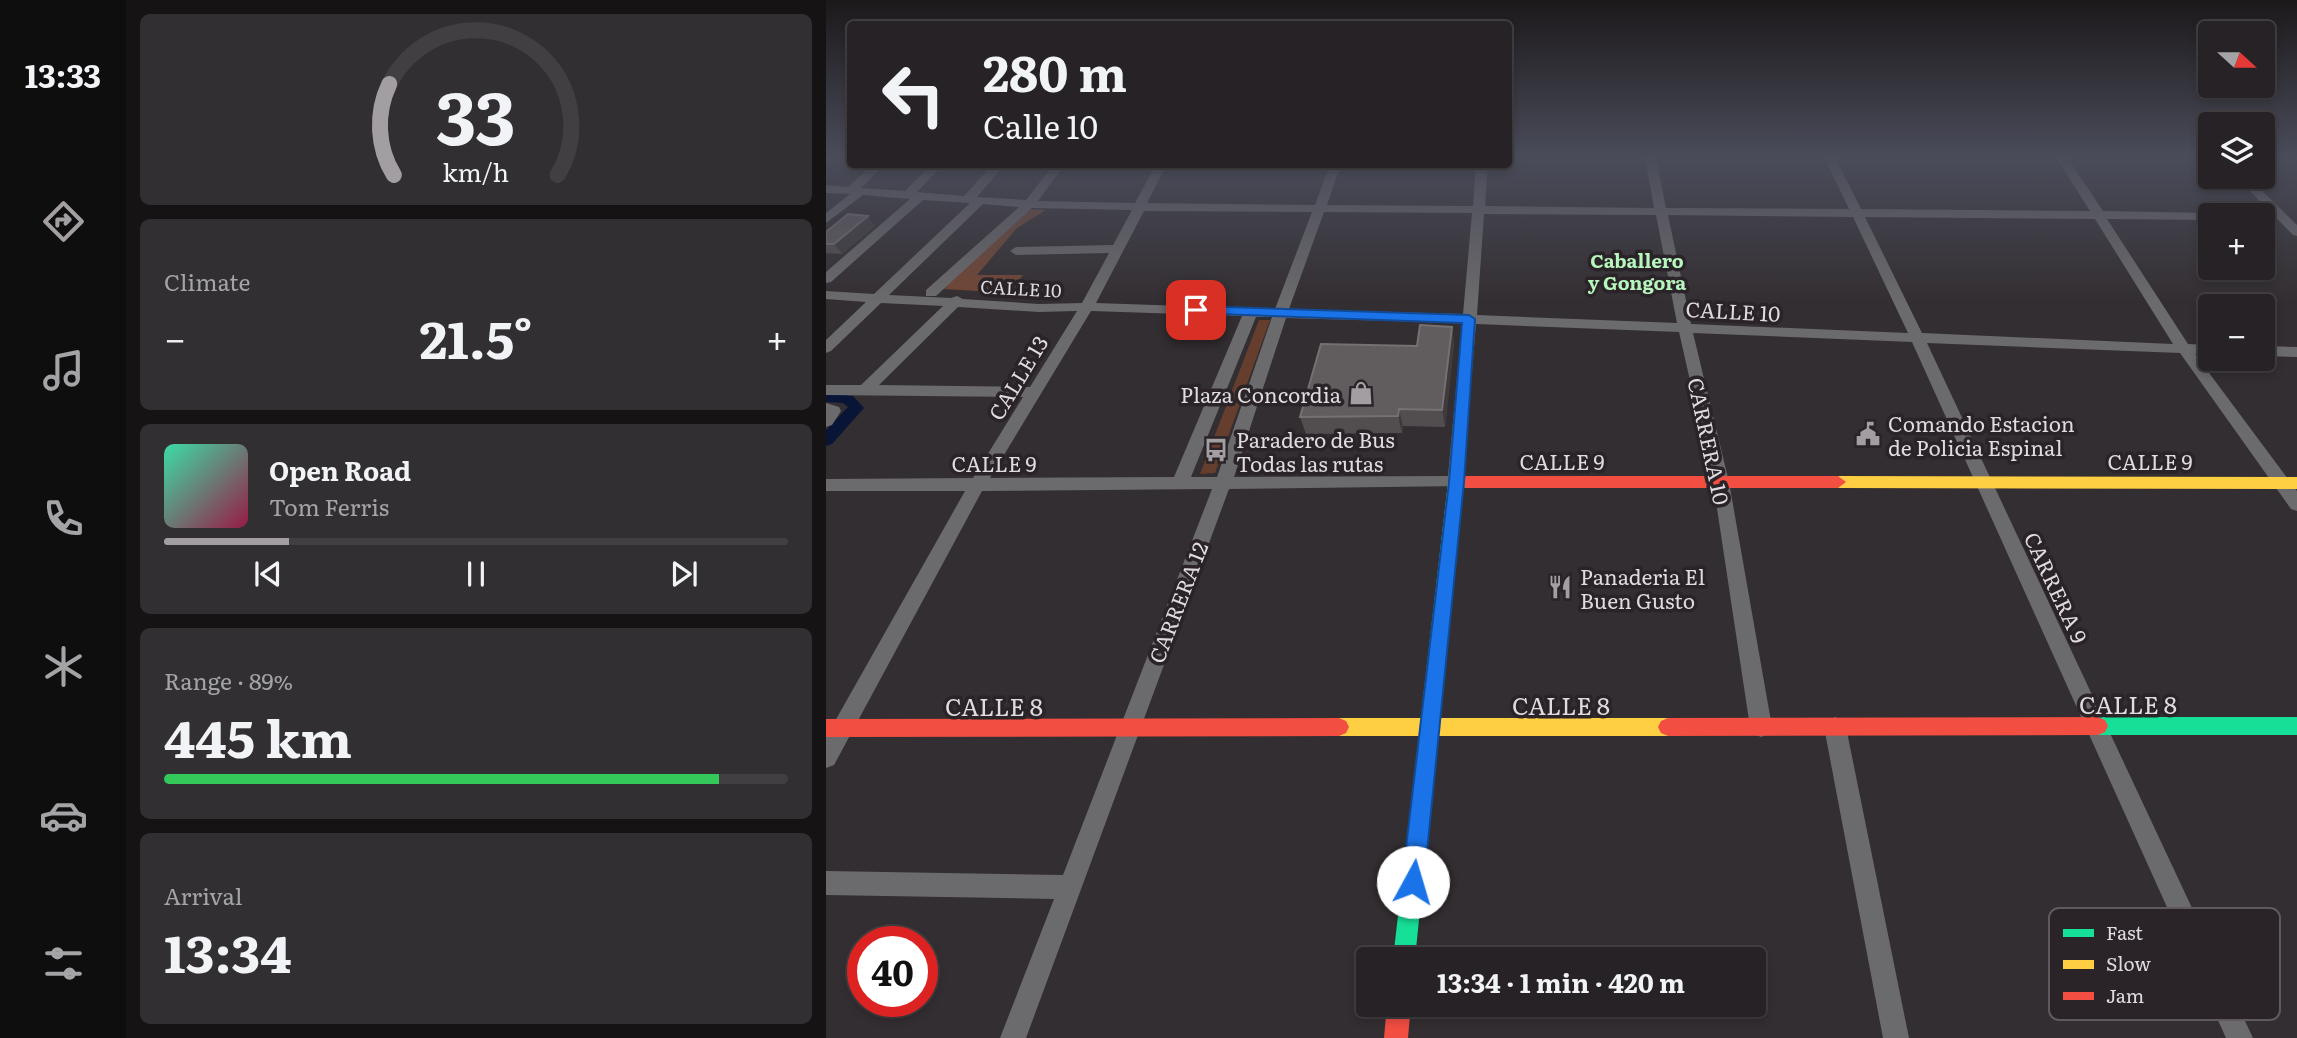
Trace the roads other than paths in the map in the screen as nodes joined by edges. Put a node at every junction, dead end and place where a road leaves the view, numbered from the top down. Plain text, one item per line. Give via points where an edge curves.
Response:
1 (841, 205) edge
2 (903, 205) edge
3 (968, 205) edge
4 (1027, 205) edge
5 (1081, 205) edge
6 (1478, 205) edge
7 (1659, 205) edge
8 (1852, 205) edge
9 (2093, 205) edge
10 (2270, 205) edge
11 (1138, 207) junction
12 (1321, 207) junction
13 (1478, 210) junction
14 (1660, 210) junction
15 (1856, 214) junction
16 (2099, 215) junction
17 (2198, 216) edge
18 (2297, 216) edge
19 (2275, 217) edge
20 (2282, 217) junction
21 (826, 219) edge
22 (2297, 232) edge
23 (1119, 249) junction
24 (1016, 251) dead end
25 (826, 279) edge
26 (826, 285) edge
27 (931, 293) junction
28 (882, 294) junction
29 (826, 295) edge
30 (958, 300) junction
31 (1087, 307) junction
32 (1251, 311) junction
33 (1281, 312) junction
34 (1469, 319) junction
35 (1685, 328) junction
36 (1918, 340) junction
37 (826, 348) edge
38 (2185, 349) junction
39 (2198, 350) edge
40 (2275, 351) edge
41 (2297, 352) edge
42 (826, 390) edge
43 (865, 390) junction
44 (1036, 391) junction
45 (826, 408) edge
46 (826, 421) edge
47 (1456, 482) junction
48 (1721, 482) junction
49 (1984, 483) junction
50 (2290, 483) edge
51 (1180, 484) junction
52 (1223, 484) junction
53 (826, 485) edge
54 (977, 485) junction
55 (2297, 504) edge
56 (2097, 726) junction
57 (2297, 726) edge
58 (1129, 727) junction
59 (1430, 727) junction
60 (1760, 727) junction
61 (1835, 727) junction
62 (835, 728) edge
63 (826, 758) edge
64 (826, 883) edge
65 (1070, 887) junction
66 (2180, 908) edge
67 (1405, 947) edge
68 (1398, 1017) edge
69 (2232, 1020) edge
70 (1013, 1038) edge
71 (1396, 1038) edge
72 (1896, 1038) edge
73 (2240, 1038) edge

1 - 21 street
2 - 25 street
3 - 28 street
4 - 27 street
5 - 11 street
6 - 13 street
7 - 14 street, CARRERA 10
8 - 15 street, CARRERA 9
9 - 16 street
10 - 20 street
11 - 12 street
11 - 23 street, CALLE 13
12 - 13 street
12 - 33 street, CARRERA 12
13 - 14 street
13 - 34 street
14 - 15 street
14 - 35 street, CARRERA 10
15 - 16 street
15 - 36 street, CARRERA 9
16 - 17 street
16 - 38 street
18 - 20 street
19 - 20 street
20 - 22 street
23 - 24 street
23 - 31 street, CALLE 13
26 - 28 street
27 - 28 street
27 - 30 street
28 - 29 street
28 - 30 street
28 - 37 street
30 - 31 street, CALLE 10
30 - 43 street
31 - 32 street, CALLE 10
31 - 44 street, CALLE 13
32 - 33 street, CALLE 10
32 - 51 street
33 - 34 street, CALLE 10
33 - 52 street, CARRERA 12
34 - 35 street, CALLE 10
34 - 47 street
35 - 36 street, CALLE 10
35 - 48 street, CARRERA 10
36 - 38 street, CALLE 10
36 - 49 street, CARRERA 9
38 - 39 street, CALLE 10
38 - 50 street
40 - 41 street
42 - 43 street
43 - 44 street
44 - 54 street, CALLE 13
45 - 46 street via 833,411
47 - 48 street, CALLE 9
47 - 52 street, CALLE 9
47 - 59 street
48 - 49 street, CALLE 9
48 - 60 street, CARRERA 10
49 - 50 street, CALLE 9
49 - 56 street, CARRERA 9
50 - 55 street
51 - 52 street, CALLE 9
51 - 54 street, CALLE 9
52 - 58 street, CARRERA 12
53 - 54 street, CALLE 9
54 - 62 street, CALLE 13
56 - 57 street, CALLE 8
56 - 61 street, CALLE 8
56 - 66 street, CARRERA 9
58 - 59 street, CALLE 8
58 - 62 street, CALLE 8
58 - 65 street, CARRERA 12
59 - 60 street, CALLE 8
59 - 67 street
60 - 61 street, CALLE 8
61 - 72 street
62 - 63 street, CALLE 13
64 - 65 street
65 - 70 street, CARRERA 12
68 - 71 street
69 - 73 street, CARRERA 9

